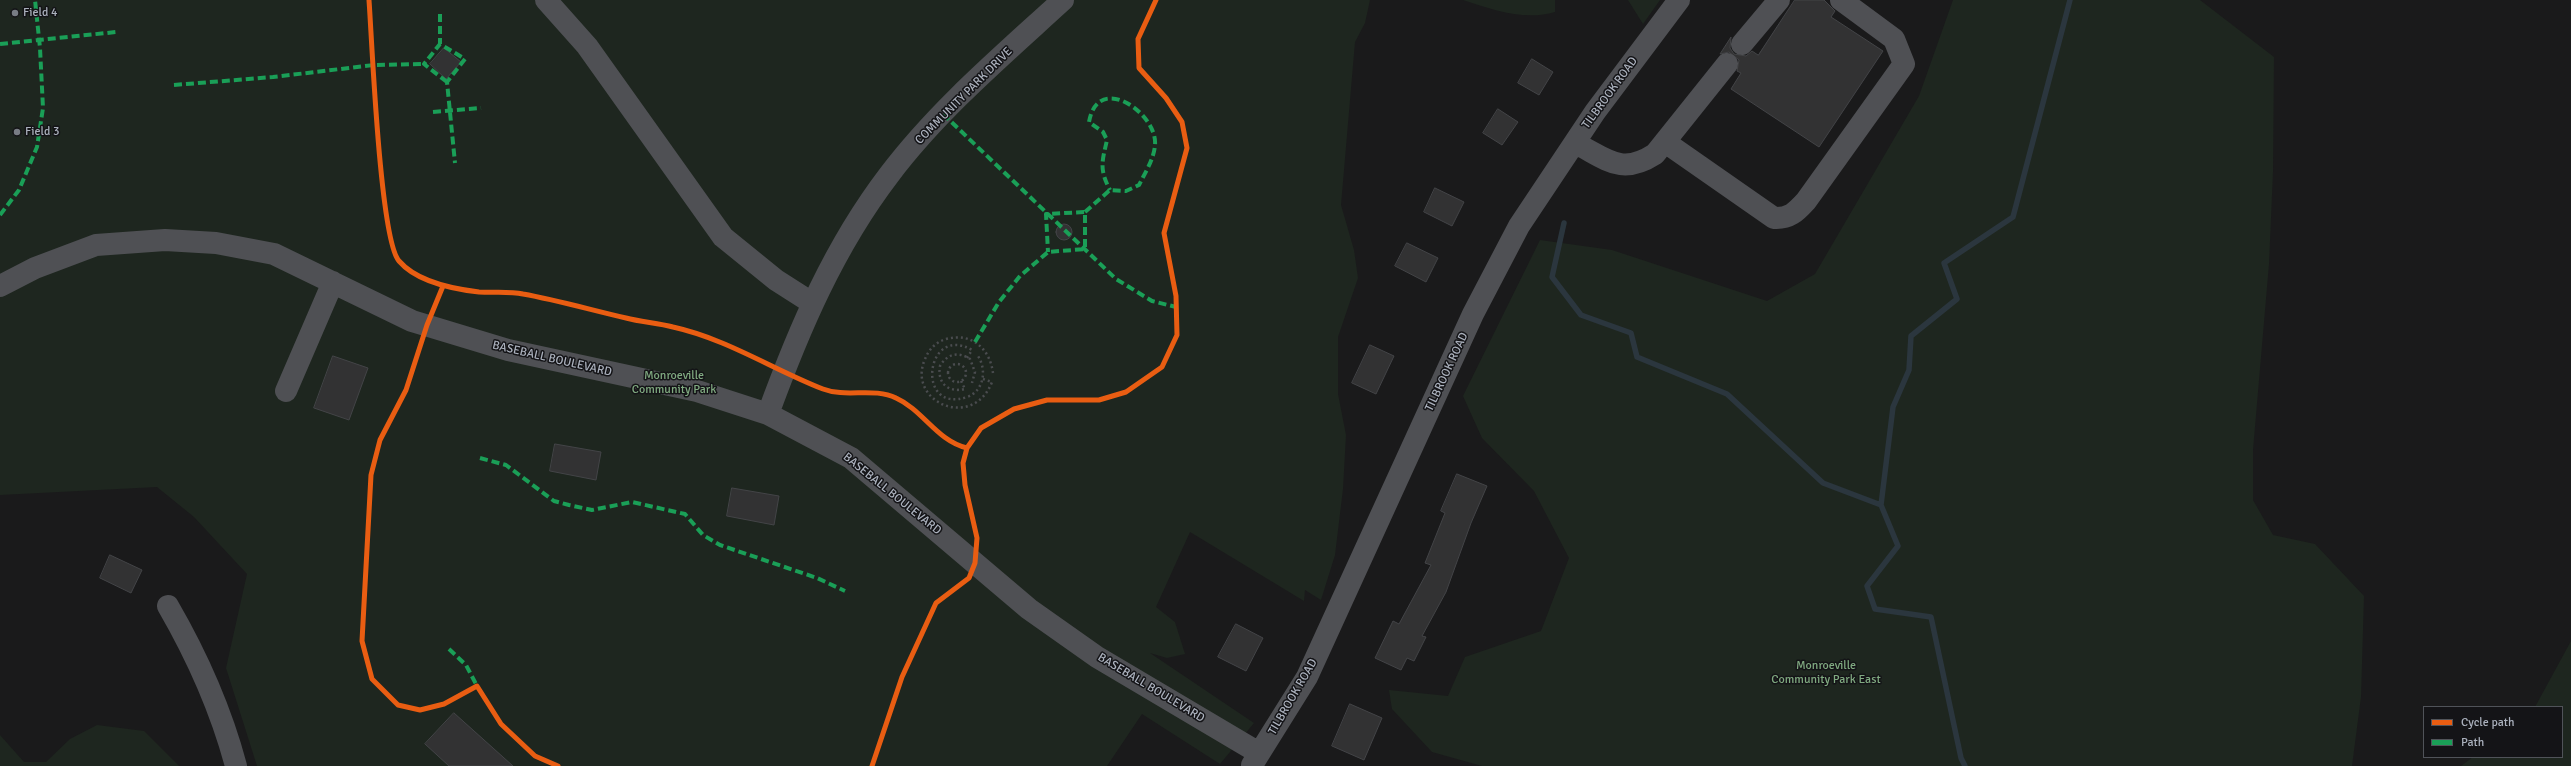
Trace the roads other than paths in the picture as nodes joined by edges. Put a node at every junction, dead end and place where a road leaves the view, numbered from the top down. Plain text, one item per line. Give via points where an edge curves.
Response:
1 (546, 0) edge
2 (1063, 0) edge
3 (1679, 0) edge
4 (1779, 0) edge
5 (1841, 0) edge
6 (1742, 44) dead end
7 (1727, 64) dead end
8 (1665, 142) junction
9 (1575, 143) junction
10 (333, 282) junction
11 (0, 286) edge
12 (812, 303) junction
13 (286, 391) dead end
14 (768, 414) junction
15 (168, 606) dead end
16 (1255, 759) edge
17 (236, 766) edge

1 - 12 street via 587,46 723,237 776,280
2 - 12 street, COMMUNITY PARK DRIVE via 943,114 889,175 838,250
3 - 9 street, TILBROOK ROAD
4 - 6 street
5 - 8 street via 1894,39 1904,64 1794,214 1774,218
7 - 8 street
8 - 9 street via 1655,154 1640,163 1619,166
9 - 16 street, TILBROOK ROAD via 1519,226 1473,314 1307,677
10 - 11 street, BASEBALL BOULEVARD via 274,254 216,243 165,240 96,245 35,268
10 - 13 street
10 - 14 street, BASEBALL BOULEVARD via 412,321 508,350 697,391
12 - 14 street, COMMUNITY PARK DRIVE
14 - 16 street, BASEBALL BOULEVARD via 851,458 1029,609 1097,657
15 - 17 street via 226,727

